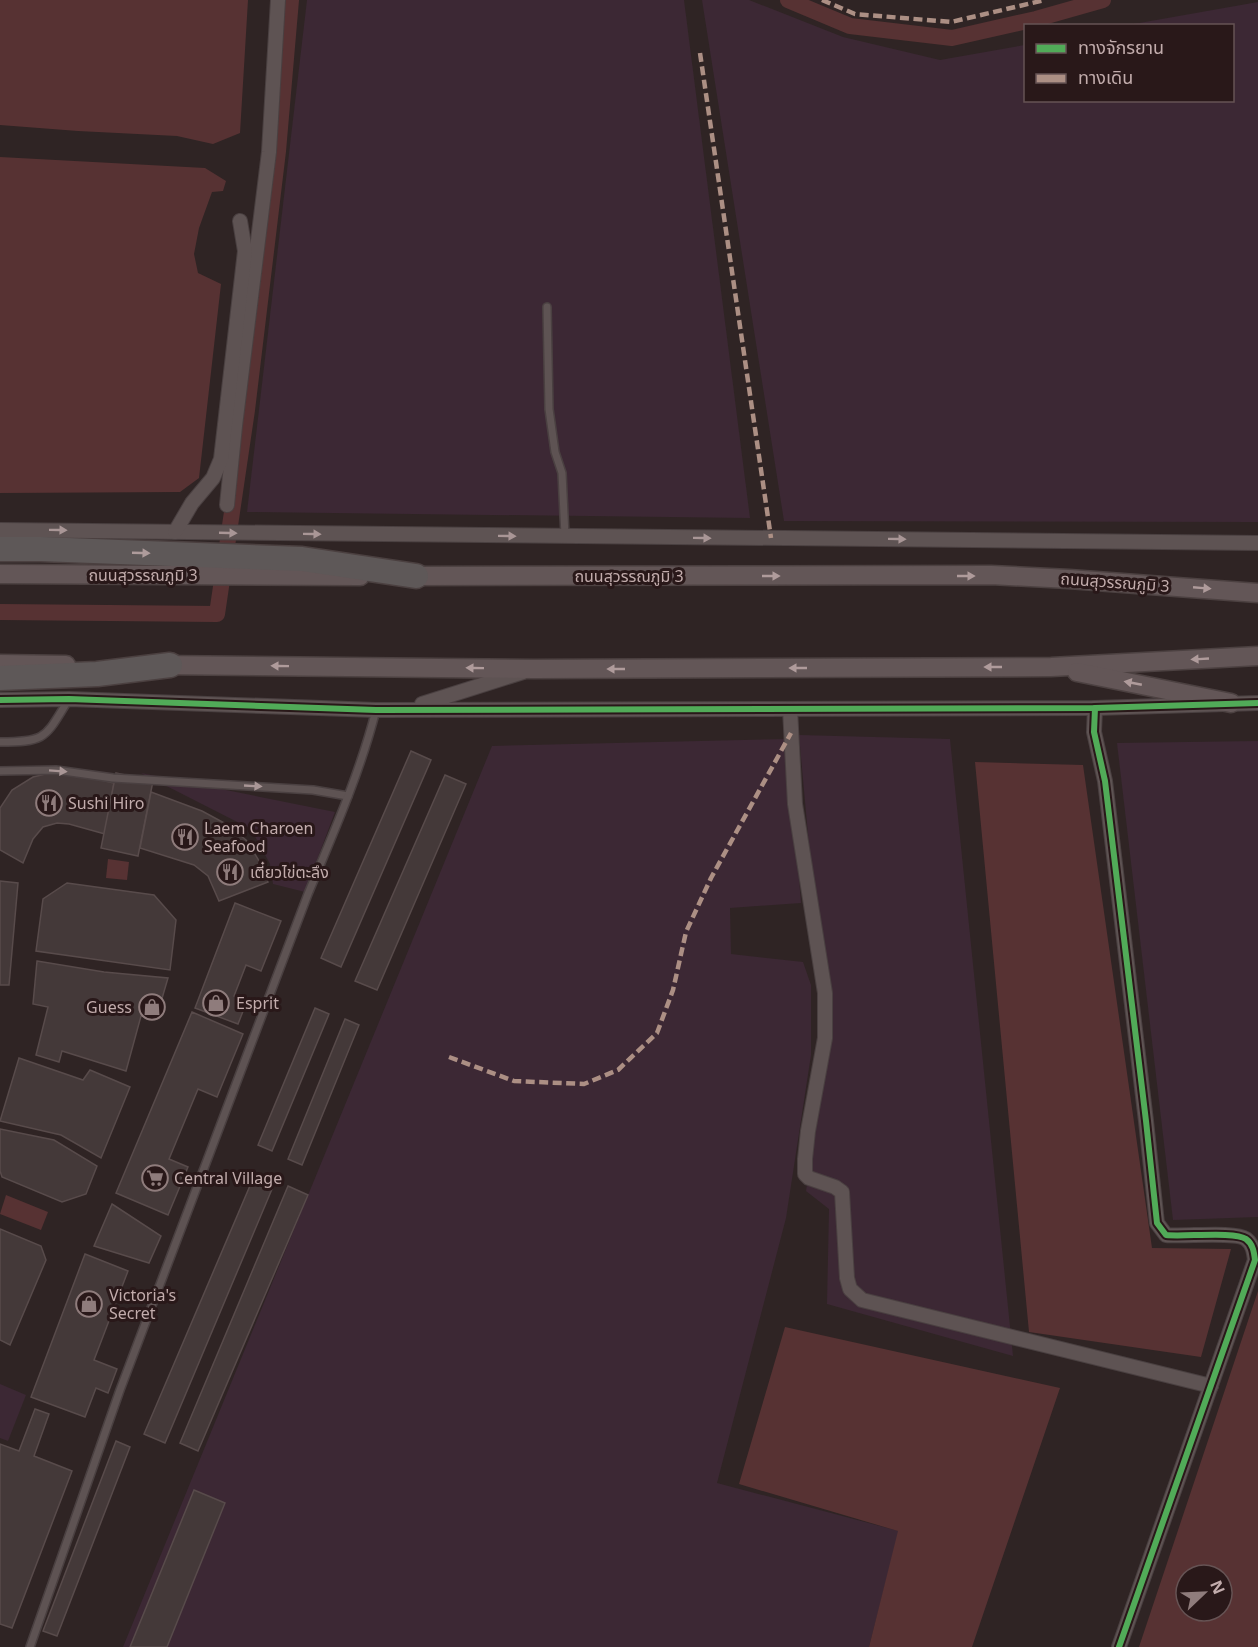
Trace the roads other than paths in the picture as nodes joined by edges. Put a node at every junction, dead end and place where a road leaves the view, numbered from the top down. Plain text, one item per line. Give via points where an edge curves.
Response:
1 (278, 0) edge
2 (240, 220) dead end
3 (547, 307) dead end
4 (227, 505) dead end
5 (0, 530) edge
6 (174, 532) junction
7 (565, 536) junction
8 (1258, 543) edge
9 (0, 549) edge
10 (194, 566) junction
11 (0, 574) edge
12 (416, 576) joint
13 (1258, 593) edge
14 (1258, 656) edge
15 (0, 664) edge
16 (170, 665) junction
17 (1052, 667) junction
18 (534, 669) junction
19 (0, 678) edge
20 (69, 699) junction
21 (0, 700) edge
22 (1231, 703) junction
23 (1258, 703) edge
24 (409, 708) junction
25 (1095, 708) junction
26 (790, 709) junction
27 (376, 710) junction
28 (0, 742) edge
29 (0, 771) edge
30 (348, 796) junction
31 (1211, 1386) junction
32 (30, 1647) edge
33 (1119, 1647) edge

1 - 4 street via 269,152
2 - 6 street via 245,251 221,459 213,478
3 - 7 lane via 549,409 562,473
5 -> 6 street
6 -> 7 street
7 -> 8 street
9 -> 10 highway via 41,549
10 - 11 main road, ถนนสุวรรณภูมิ 3
10 - 12 highway via 244,567 302,560
12 -> 13 main road, ถนนสุวรรณภูมิ 3 via 991,576
14 -> 17 main road
15 - 16 main road
18 -> 16 main road
16 - 19 highway via 97,674
17 -> 18 main road
22 -> 17 main road
18 - 24 street
20 - 21 street
20 - 27 street
20 - 28 lane via 41,737
22 - 23 street
22 - 25 street
24 - 26 street
24 - 27 street
25 - 26 street
25 - 31 street via 1095,739 1105,781 1157,1223 1166,1235 1239,1235 1250,1242 1254,1251 1251,1274
26 - 31 street via 795,804 825,993 825,1038 808,1131 805,1174 842,1192 850,1289 862,1300
27 - 30 lane
29 -> 30 lane via 56,770
30 - 32 lane via 120,1390
31 - 33 street

